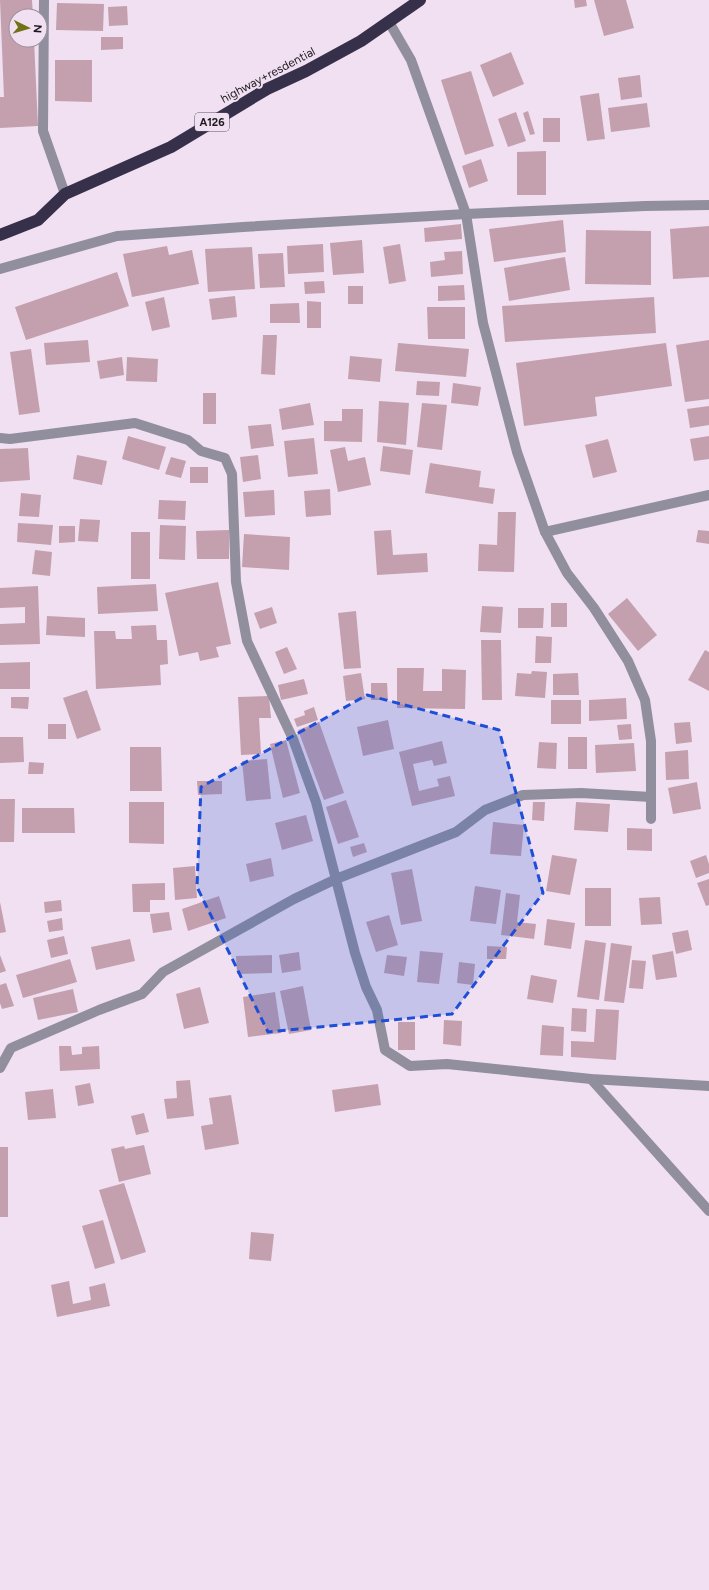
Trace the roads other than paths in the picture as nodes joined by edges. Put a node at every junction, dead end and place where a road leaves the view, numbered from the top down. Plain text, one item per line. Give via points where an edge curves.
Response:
1 (44, 0) edge
2 (420, 0) edge
3 (389, 22) junction
4 (65, 194) junction
5 (709, 205) edge
6 (466, 214) junction
7 (0, 235) edge
8 (0, 269) edge
9 (0, 438) edge
10 (709, 495) edge
11 (545, 532) junction
12 (651, 797) junction
13 (651, 819) dead end
14 (336, 879) junction
15 (0, 1068) edge
16 (591, 1079) junction
17 (709, 1086) edge
18 (709, 1211) edge

1 - 4 street via 43,131
2 - 3 highway, highway+resdential / A126
3 - 4 highway, highway+resdential / A126 via 361,41 306,71 266,89 171,147
3 - 6 street via 411,60
4 - 7 highway, highway+resdential / A126 via 38,220
5 - 6 street
6 - 8 street via 118,236
6 - 11 street via 483,323 517,452
9 - 14 street via 10,439 135,423 188,440 201,451 225,458 232,474 236,582 247,641 293,739 316,802
10 - 11 street
11 - 12 street via 567,573 594,608 628,661 645,700 651,740
12 - 13 street
12 - 14 street via 581,793 523,795 485,810 456,832
14 - 15 street via 294,899 163,972 142,994 11,1048
14 - 16 street via 366,987 377,1010 385,1050 410,1066 448,1064
16 - 17 street
16 - 18 street

